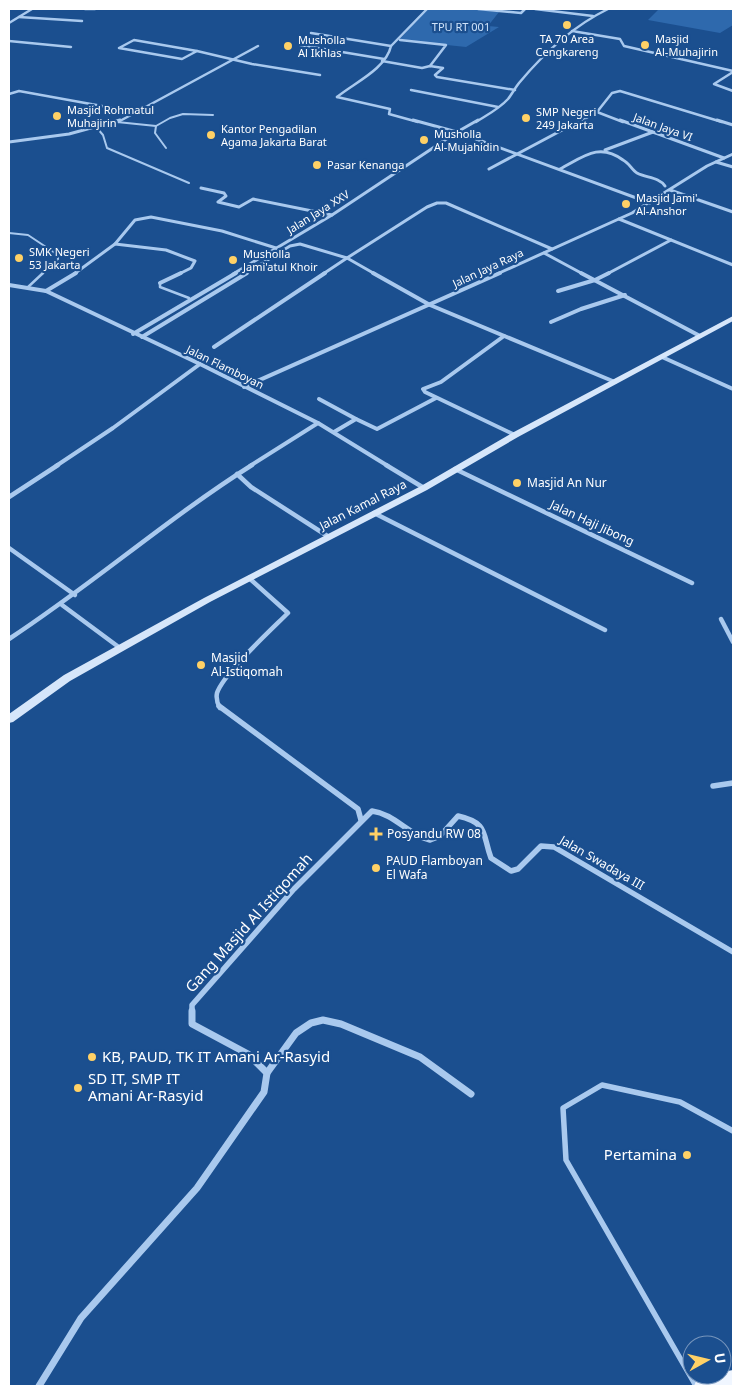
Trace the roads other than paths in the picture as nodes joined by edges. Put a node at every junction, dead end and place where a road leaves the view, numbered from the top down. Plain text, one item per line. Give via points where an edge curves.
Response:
1 (32, 9) edge
2 (85, 9) edge
3 (96, 9) edge
4 (427, 9) edge
5 (478, 9) edge
6 (525, 9) edge
7 (535, 9) edge
8 (608, 9) edge
9 (594, 16) junction
10 (19, 17) junction
11 (82, 21) dead end
12 (9, 23) edge
13 (572, 31) junction
14 (311, 33) dead end
15 (400, 40) junction
16 (9, 41) edge
17 (300, 45) dead end
18 (258, 46) dead end
19 (391, 46) junction
20 (70, 48) dead end
21 (197, 51) junction
22 (234, 59) junction
23 (383, 60) junction
24 (430, 66) junction
25 (733, 71) edge
26 (320, 75) dead end
27 (411, 90) dead end
28 (515, 90) junction
29 (733, 91) edge
30 (9, 94) edge
31 (498, 107) junction
32 (135, 112) junction
33 (597, 112) junction
34 (213, 115) dead end
35 (116, 122) junction
36 (733, 125) edge
37 (156, 126) junction
38 (97, 128) junction
39 (457, 132) junction
40 (653, 132) junction
41 (9, 142) edge
42 (166, 148) dead end
43 (605, 150) junction
44 (517, 153) junction
45 (733, 154) edge
46 (724, 158) junction
47 (716, 162) junction
48 (733, 168) edge
49 (489, 169) dead end
50 (560, 169) junction
51 (189, 183) dead end
52 (665, 186) dead end
53 (200, 188) dead end
54 (670, 190) junction
55 (650, 202) junction
56 (733, 212) edge
57 (332, 215) junction
58 (619, 219) junction
59 (9, 233) edge
60 (671, 240) junction
61 (115, 244) junction
62 (276, 248) junction
63 (552, 249) junction
64 (544, 253) junction
65 (347, 258) junction
66 (733, 265) edge
67 (595, 280) junction
68 (160, 282) joint
69 (9, 285) edge
70 (27, 288) junction
71 (46, 291) junction
72 (558, 291) dead end
73 (625, 295) junction
74 (189, 298) junction
75 (430, 304) junction
76 (733, 318) edge
77 (551, 322) dead end
78 (133, 334) junction
79 (504, 336) junction
80 (700, 336) junction
81 (142, 337) junction
82 (214, 347) dead end
83 (662, 357) junction
84 (200, 364) junction
85 (615, 382) junction
86 (244, 387) junction
87 (733, 389) edge
88 (436, 398) junction
89 (319, 399) dead end
90 (356, 419) junction
91 (318, 423) junction
92 (334, 432) junction
93 (515, 435) junction
94 (455, 469) junction
95 (237, 474) junction
96 (424, 488) junction
97 (9, 497) edge
98 (374, 513) junction
99 (329, 536) junction
100 (9, 548) edge
101 (249, 578) junction
102 (692, 583) dead end
103 (75, 595) junction
104 (62, 605) junction
105 (720, 619) dead end
106 (606, 630) dead end
107 (9, 639) edge
108 (733, 642) edge
109 (120, 648) junction
110 (9, 719) edge
111 (733, 783) edge
112 (713, 786) dead end
113 (361, 820) junction
114 (733, 952) edge
115 (267, 1073) junction
116 (471, 1094) dead end
117 (733, 1131) edge
118 (733, 1380) edge
119 (39, 1386) edge
120 (696, 1386) edge
121 (704, 1386) edge

1 - 10 street
2 - 3 street
4 - 15 street via 414,20
5 - 6 street via 518,12
7 - 9 street
8 - 9 street, Jalan Jaya XXV
9 - 13 street, Jalan Jaya XXV
10 - 11 street
10 - 12 street
13 - 25 street via 620,39 624,46
13 - 28 street, Jalan Jaya XXV
14 - 19 street
15 - 19 street
15 - 24 street via 446,45
16 - 20 street
17 - 23 street
18 - 22 street
19 - 23 street via 392,50
21 - 21 street via 134,40 119,48 182,59
21 - 22 street
22 - 26 street
22 - 32 street
23 - 24 street via 422,68
23 - 39 street via 337,97 390,109 389,114
24 - 28 street via 443,68 435,75 437,77
25 - 29 street via 714,84
27 - 31 street
28 - 31 street, Jalan Jaya XXV
30 - 32 street via 19,91
31 - 39 street, Jalan Jaya XXV
32 - 35 street
33 - 36 street via 612,93 618,91
33 - 40 street, Jalan Jaya VI
33 - 44 street
34 - 37 lane via 180,113
35 - 37 lane
35 - 38 street
37 - 42 lane via 155,133
38 - 41 street
38 - 51 lane via 107,148
39 - 44 street
39 - 57 street, Jalan Jaya XXV
40 - 43 street
40 - 46 street, Jalan Jaya VI
43 - 50 street
43 - 52 street
44 - 49 street
44 - 50 street
45 - 46 street, Jalan Jaya Raya
46 - 47 street, Jalan Jaya Raya
47 - 48 street
47 - 54 street, Jalan Jaya Raya
50 - 55 street
53 - 57 street via 224,193 226,196 218,202 235,207 253,199
54 - 55 street, Jalan Jaya Raya
54 - 56 street
55 - 58 street, Jalan Jaya Raya
57 - 62 street, Jalan Jaya XXV
58 - 60 street
58 - 63 street, Jalan Jaya Raya
59 - 70 lane via 28,235 58,255 58,259
60 - 66 street
60 - 67 street
61 - 62 street via 135,220 145,216 222,232
61 - 68 street via 157,249 195,261 191,268
61 - 71 street
62 - 74 street, Jalan Jaya XXV
63 - 64 street, Jalan Jaya Raya
63 - 65 street via 441,203 427,207
64 - 67 street
64 - 75 street, Jalan Jaya Raya
65 - 75 street
65 - 81 street via 300,244 290,246
65 - 82 street
67 - 72 street
67 - 73 street
68 - 74 lane via 160,287
69 - 70 street, Jalan Flamboyan
70 - 71 street, Jalan Flamboyan
71 - 78 street, Jalan Flamboyan
73 - 77 street
73 - 80 street
74 - 78 street, Jalan Jaya XXV
75 - 79 street
75 - 86 street, Jalan Jaya Raya via 322,349
76 - 80 main road, Jalan Kamal Raya
78 - 81 street, Jalan Flamboyan
79 - 85 street
79 - 88 street via 441,382 423,389
80 - 83 main road, Jalan Kamal Raya
81 - 84 street, Jalan Flamboyan
83 - 85 main road, Jalan Kamal Raya
83 - 87 street
84 - 86 street, Jalan Flamboyan
84 - 97 street via 113,428
85 - 93 main road, Jalan Kamal Raya
86 - 91 street, Jalan Flamboyan
88 - 90 street via 377,429
88 - 93 street
89 - 90 street
90 - 92 street
91 - 92 street, Jalan Flamboyan
91 - 95 street
92 - 96 street, Jalan Flamboyan
93 - 94 main road, Jalan Kamal Raya
94 - 96 main road, Jalan Kamal Raya
94 - 102 street, Jalan Haji Jibong
95 - 99 street via 251,487
95 - 103 street
96 - 98 main road, Jalan Kamal Raya
98 - 99 main road, Jalan Kamal Raya
98 - 106 street
99 - 101 main road, Jalan Kamal Raya
100 - 103 street
101 - 109 main road, Jalan Kamal Raya
101 - 113 street via 288,613 248,653 218,690 219,707 358,809
103 - 104 street
104 - 107 street
104 - 109 street
105 - 108 street
109 - 110 main road, Jalan Kamal Raya via 67,678
111 - 112 street
113 - 114 street, Jalan Swadaya III via 372,811 383,812 422,839 431,841 439,837 458,816 471,819 483,828 488,854 494,864 511,872 541,846 554,847
113 - 115 street, Gang Masjid Al Istiqomah via 294,889 192,1005 192,1024 248,1054
115 - 116 street via 296,1033 311,1022 323,1020 341,1024 420,1057
115 - 119 street via 264,1092 197,1188 81,1318
117 - 120 lane via 680,1102 602,1085 563,1108 566,1160
118 - 121 main road

